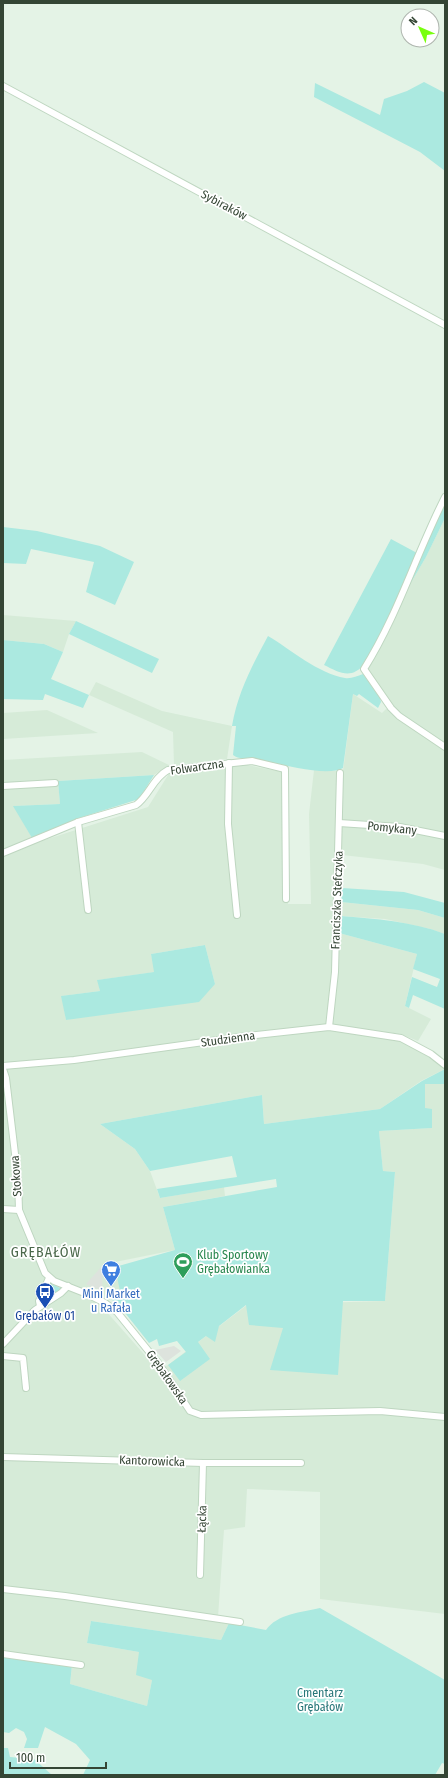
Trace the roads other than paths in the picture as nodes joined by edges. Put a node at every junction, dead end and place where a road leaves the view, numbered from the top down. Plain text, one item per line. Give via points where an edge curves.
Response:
1 (3, 86) edge
2 (445, 325) edge
3 (445, 497) edge
4 (445, 747) edge
5 (229, 763) junction
6 (340, 773) dead end
7 (55, 783) dead end
8 (3, 786) edge
9 (78, 822) junction
10 (339, 823) junction
11 (445, 836) edge
12 (3, 853) edge
13 (286, 899) dead end
14 (88, 910) dead end
15 (237, 915) dead end
16 (329, 1027) junction
17 (445, 1065) edge
18 (3, 1067) edge
19 (3, 1209) edge
20 (18, 1210) junction
21 (49, 1278) junction
22 (68, 1286) junction
23 (40, 1306) junction
24 (3, 1344) edge
25 (3, 1356) edge
26 (26, 1388) dead end
27 (445, 1417) edge
28 (3, 1457) edge
29 (203, 1463) junction
30 (301, 1463) dead end
31 (200, 1575) dead end
32 (3, 1589) edge
33 (240, 1622) dead end
34 (3, 1654) edge
35 (81, 1664) dead end

1 - 2 street, Sybiraków
3 - 4 street via 401,600 364,669 395,712
5 - 9 street, Folwarczna via 168,770 159,776 136,805
5 - 13 street, Folwarczna via 257,761 285,769
5 - 15 street via 228,824
6 - 10 street, Franciszka Stefczyka
7 - 8 street
9 - 12 street, Folwarczna
9 - 14 street
10 - 11 street, Pomykany via 400,827
10 - 16 street, Franciszka Stefczyka via 335,972
16 - 17 street, Studzienna via 401,1038 431,1054
16 - 18 street, Studzienna
18 - 20 street, Stokowa via 18,1179
19 - 20 street
20 - 21 street, Stokowa
21 - 22 street, Grębałowska
21 - 23 street
22 - 23 street
22 - 27 street, Grębałowska via 105,1303 117,1312 159,1364 190,1411 201,1415 380,1411
23 - 24 street
25 - 26 street via 23,1358
28 - 29 street, Kantorowicka
29 - 30 street, Kantorowicka
29 - 31 street, Łącka
32 - 33 street
34 - 35 street

